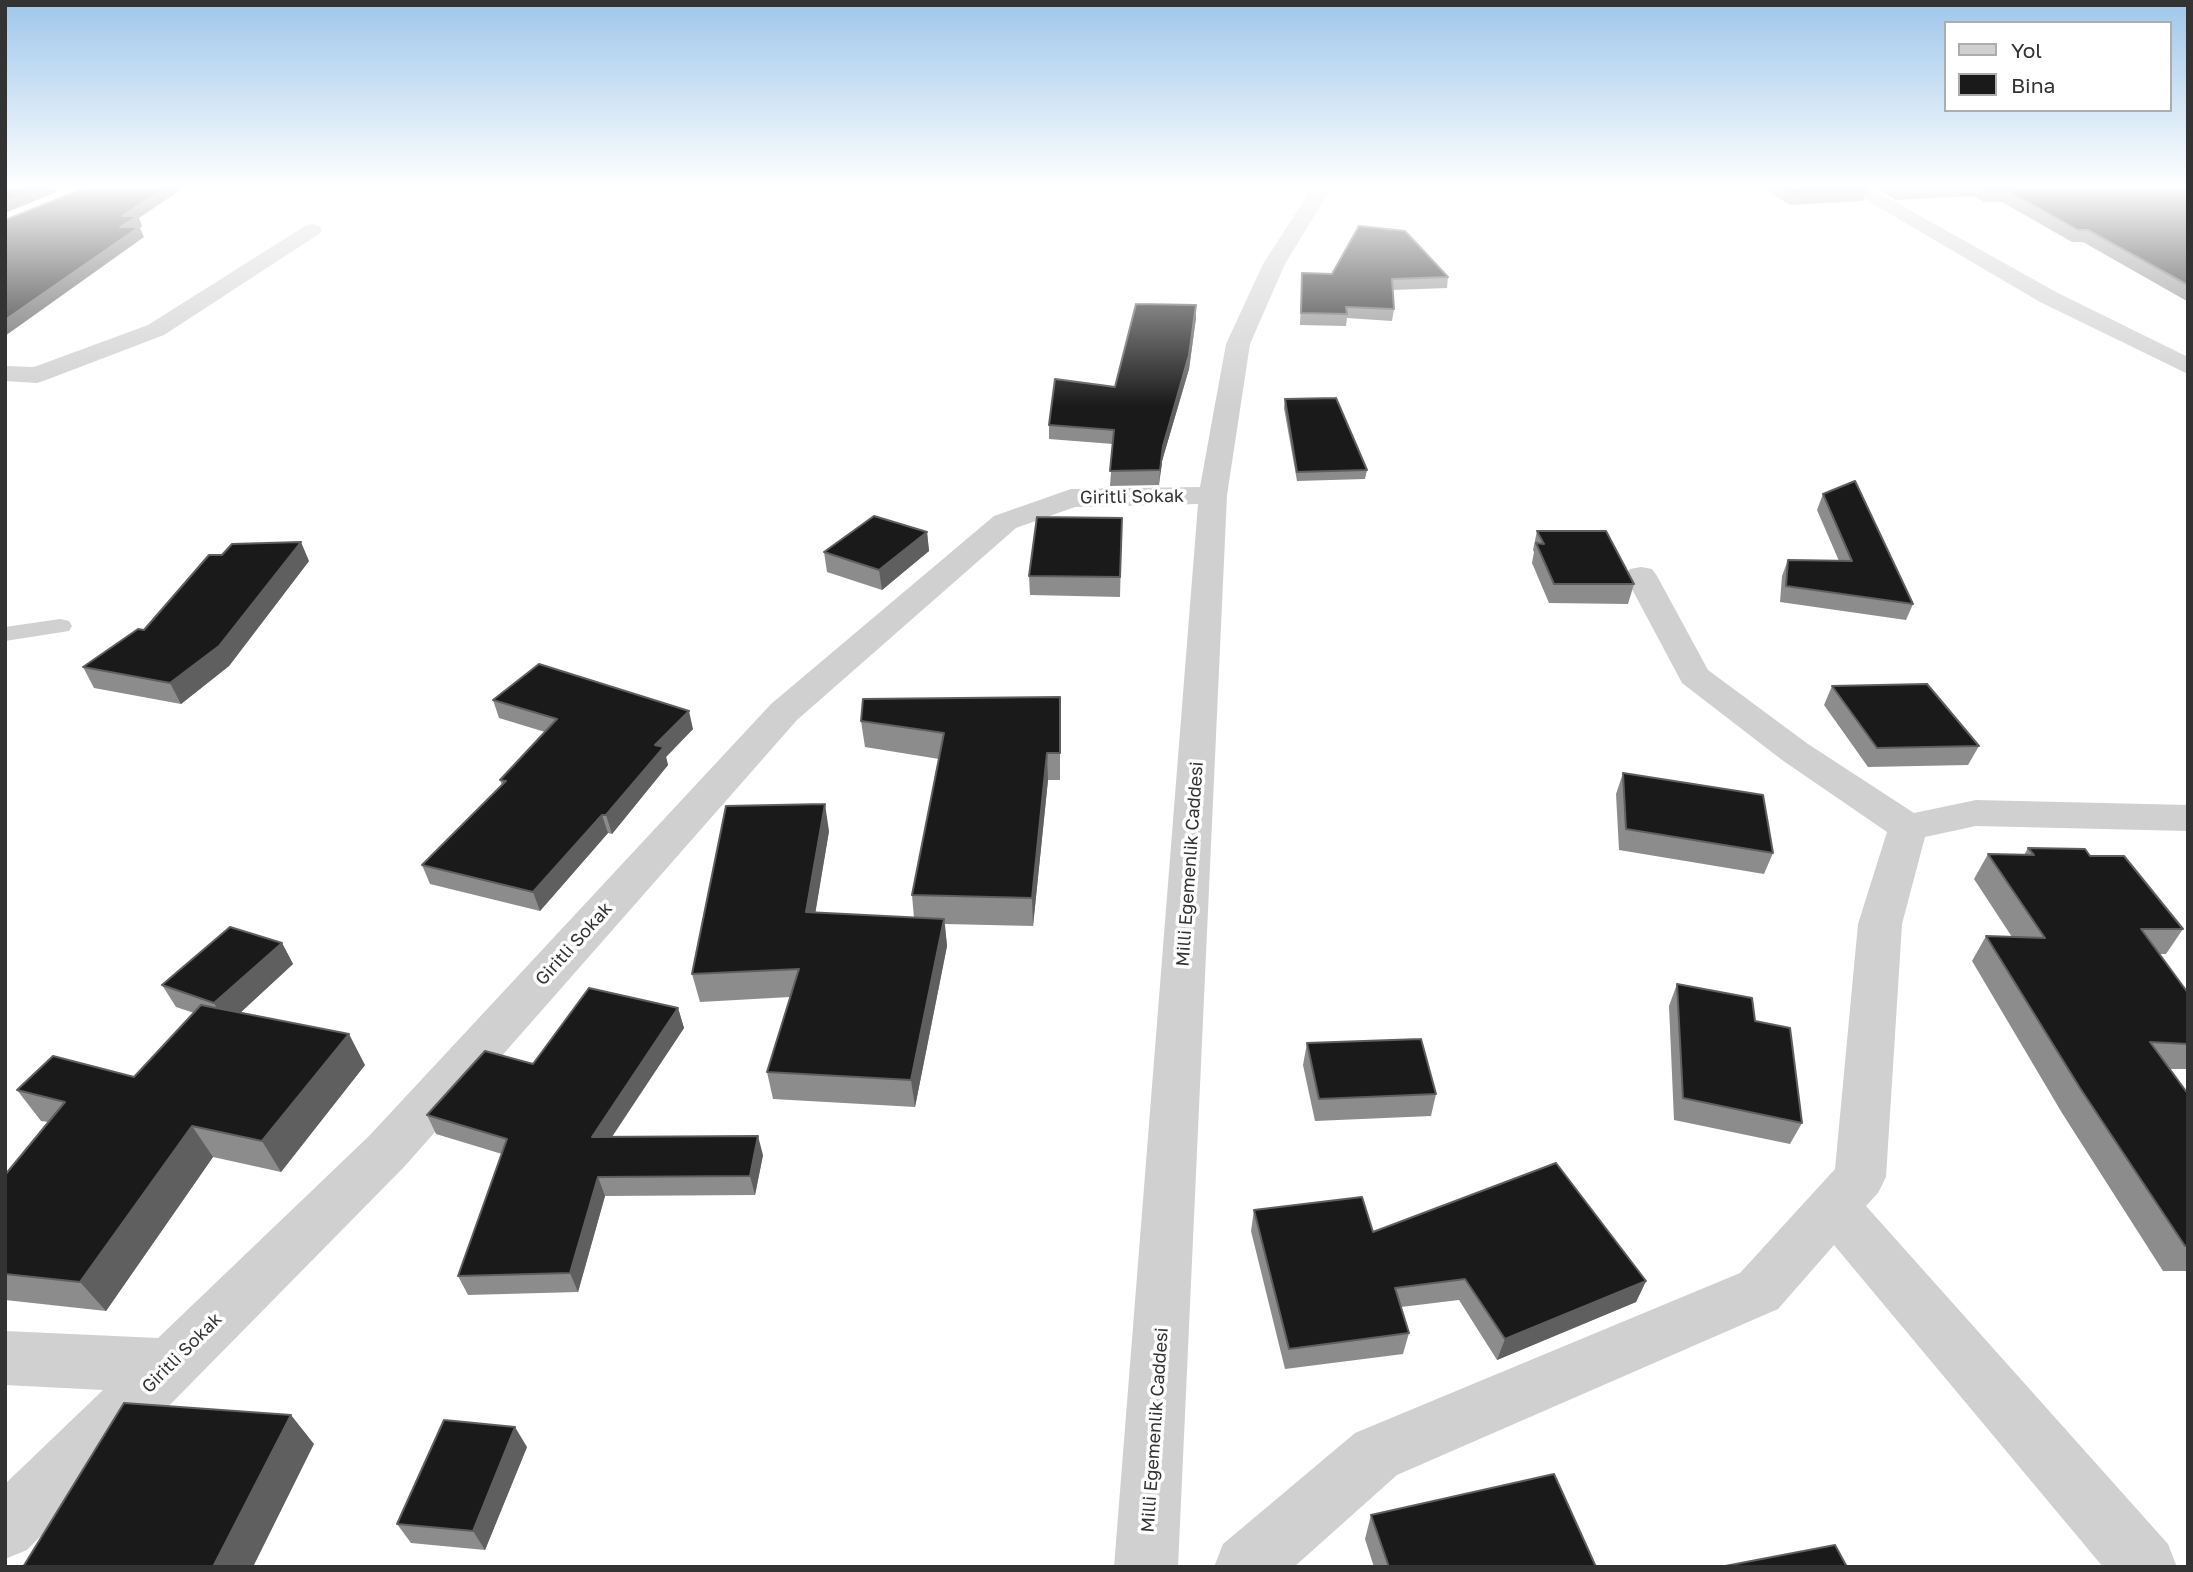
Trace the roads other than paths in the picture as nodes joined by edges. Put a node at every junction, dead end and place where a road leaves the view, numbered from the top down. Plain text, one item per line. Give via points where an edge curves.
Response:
1 (268, 258) edge
2 (1278, 258) edge
3 (1977, 258) edge
4 (2188, 367) edge
5 (5, 373) edge
6 (1213, 495) junction
7 (1641, 576) dead end
8 (61, 626) dead end
9 (5, 634) edge
10 (2188, 818) edge
11 (1908, 828) junction
12 (1834, 1207) junction
13 (5, 1359) edge
14 (170, 1366) junction
15 (5, 1528) edge
16 (1146, 1567) edge
17 (1246, 1567) edge
18 (2146, 1567) edge

1 - 5 street via 156,330 37,375
2 - 6 street, Milli Egemenlik Caddesi via 1238,344
3 - 4 street
6 - 14 street, Giritli Sokak via 1071,498 1005,522 784,712 387,1151
6 - 16 street, Milli Egemenlik Caddesi
7 - 11 street via 1694,676
8 - 9 lane
10 - 11 street via 1976,813
11 - 12 street via 1880,924 1860,1178
12 - 17 street via 1759,1291 1376,1454
12 - 18 street
13 - 14 street
14 - 15 street, Giritli Sokak

